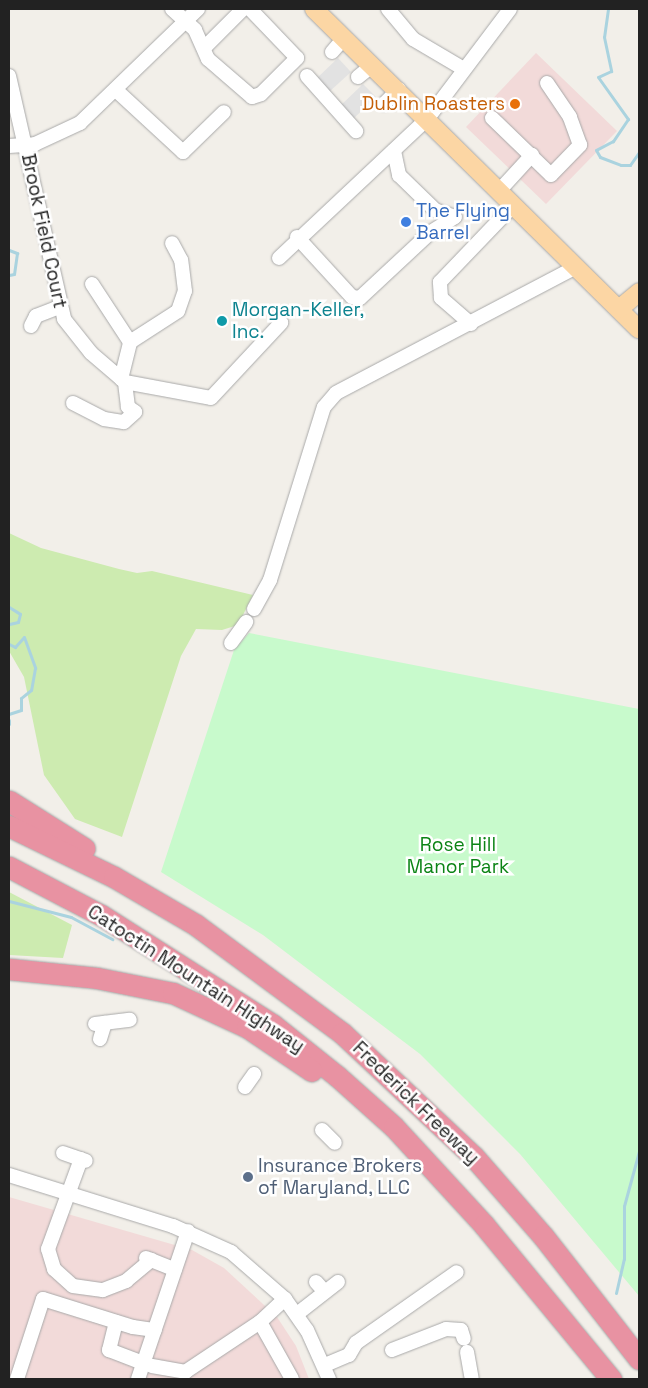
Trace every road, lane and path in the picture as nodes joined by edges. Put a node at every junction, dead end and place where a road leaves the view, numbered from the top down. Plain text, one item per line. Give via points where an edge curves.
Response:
1 (172, 9) edge
2 (198, 9) edge
3 (243, 9) edge
4 (250, 9) edge
5 (314, 9) edge
6 (388, 9) edge
7 (510, 9) edge
8 (186, 21) junction
9 (344, 38) junction
10 (204, 48) junction
11 (332, 52) dead end
12 (373, 65) junction
13 (464, 69) junction
14 (9, 76) edge
15 (307, 76) dead end
16 (358, 77) dead end
17 (547, 83) dead end
18 (399, 89) junction
19 (117, 91) junction
20 (384, 104) dead end
21 (224, 112) dead end
22 (428, 118) junction
23 (492, 118) dead end
24 (356, 131) dead end
25 (26, 145) junction
26 (9, 146) edge
27 (394, 151) junction
28 (532, 155) junction
29 (499, 190) junction
30 (513, 206) junction
31 (297, 237) junction
32 (172, 243) dead end
33 (279, 258) dead end
34 (574, 268) junction
35 (92, 284) dead end
36 (639, 292) edge
37 (60, 307) junction
38 (619, 309) junction
39 (281, 323) dead end
40 (470, 324) junction
41 (638, 324) edge
42 (31, 326) dead end
43 (130, 342) junction
44 (123, 381) junction
45 (73, 403) dead end
46 (254, 609) dead end
47 (246, 622) dead end
48 (231, 642) dead end
49 (9, 800) edge
50 (9, 826) edge
51 (9, 867) edge
52 (148, 896) junction
53 (9, 970) edge
54 (130, 1020) dead end
55 (100, 1039) dead end
56 (254, 1074) dead end
57 (245, 1087) dead end
58 (394, 1127) junction
59 (63, 1153) dead end
60 (9, 1175) edge
61 (68, 1192) junction
62 (188, 1231) junction
63 (175, 1270) junction
64 (457, 1272) dead end
65 (338, 1282) dead end
66 (285, 1299) junction
67 (297, 1314) junction
68 (116, 1322) junction
69 (260, 1322) junction
70 (155, 1330) junction
71 (392, 1350) dead end
72 (639, 1359) edge
73 (148, 1364) junction
74 (324, 1365) junction
75 (17, 1379) edge
76 (138, 1379) edge
77 (292, 1379) edge
78 (329, 1379) edge
79 (472, 1379) edge
80 (611, 1379) edge

1 - 8 street
2 - 8 street
3 - 10 street
4 - 10 street via 297,58 261,94 247,95 208,59
5 - 9 main road
6 - 13 street via 413,38
7 - 13 street
8 - 10 street
8 - 19 street
9 - 11 street
9 - 12 main road
12 - 16 street
12 - 18 main road
13 - 22 street
14 - 25 street, Brook Field Court
15 - 24 street
17 - 28 street via 570,117 580,145 551,175
18 - 20 street
18 - 22 main road
19 - 21 street via 183,152
19 - 25 street via 66,132
22 - 27 street
22 - 29 main road
23 - 28 street
25 - 26 street
25 - 37 street, Brook Field Court
27 - 31 street
27 - 31 street via 399,175 435,210 455,217 431,232 360,298 352,297
28 - 29 street
29 - 30 main road
30 - 34 main road
30 - 40 street via 440,282 441,298
31 - 33 street
32 - 43 street via 181,260 185,291 178,311
34 - 38 main road
34 - 40 street
35 - 43 street
36 - 38 main road
37 - 42 street via 36,316
37 - 44 street, Brook Field Court via 91,353
38 - 41 main road
39 - 44 street via 211,398
40 - 46 street via 336,393 324,408 270,580
43 - 44 street
44 - 45 street via 128,407 135,412 124,422 104,419
47 - 48 street
49 - 52 highway via 106,860
50 - 52 highway
51 - 58 highway, Catoctin Mountain Highway via 101,915 273,1025
52 - 72 highway, Frederick Freeway via 292,993 422,1104 543,1236
53 - 58 highway via 122,982 198,1003 246,1027
54 - 55 street via 100,1024
56 - 57 street
58 - 80 highway, Frederick Freeway via 484,1225
59 - 61 street via 84,1160
60 - 61 street
61 - 62 street
61 - 63 street via 63,1226 49,1259 64,1282 94,1290 115,1286 149,1259
62 - 63 street
62 - 66 street via 247,1263
63 - 70 street
64 - 74 street via 356,1343 349,1355
65 - 67 street via 321,1287
66 - 67 street
66 - 69 street
67 - 74 street
68 - 70 street
68 - 73 street via 109,1350
68 - 75 street via 44,1299
69 - 73 street via 185,1372
69 - 77 street
70 - 73 street
71 - 79 street via 446,1329 461,1330
73 - 76 street
74 - 78 street

